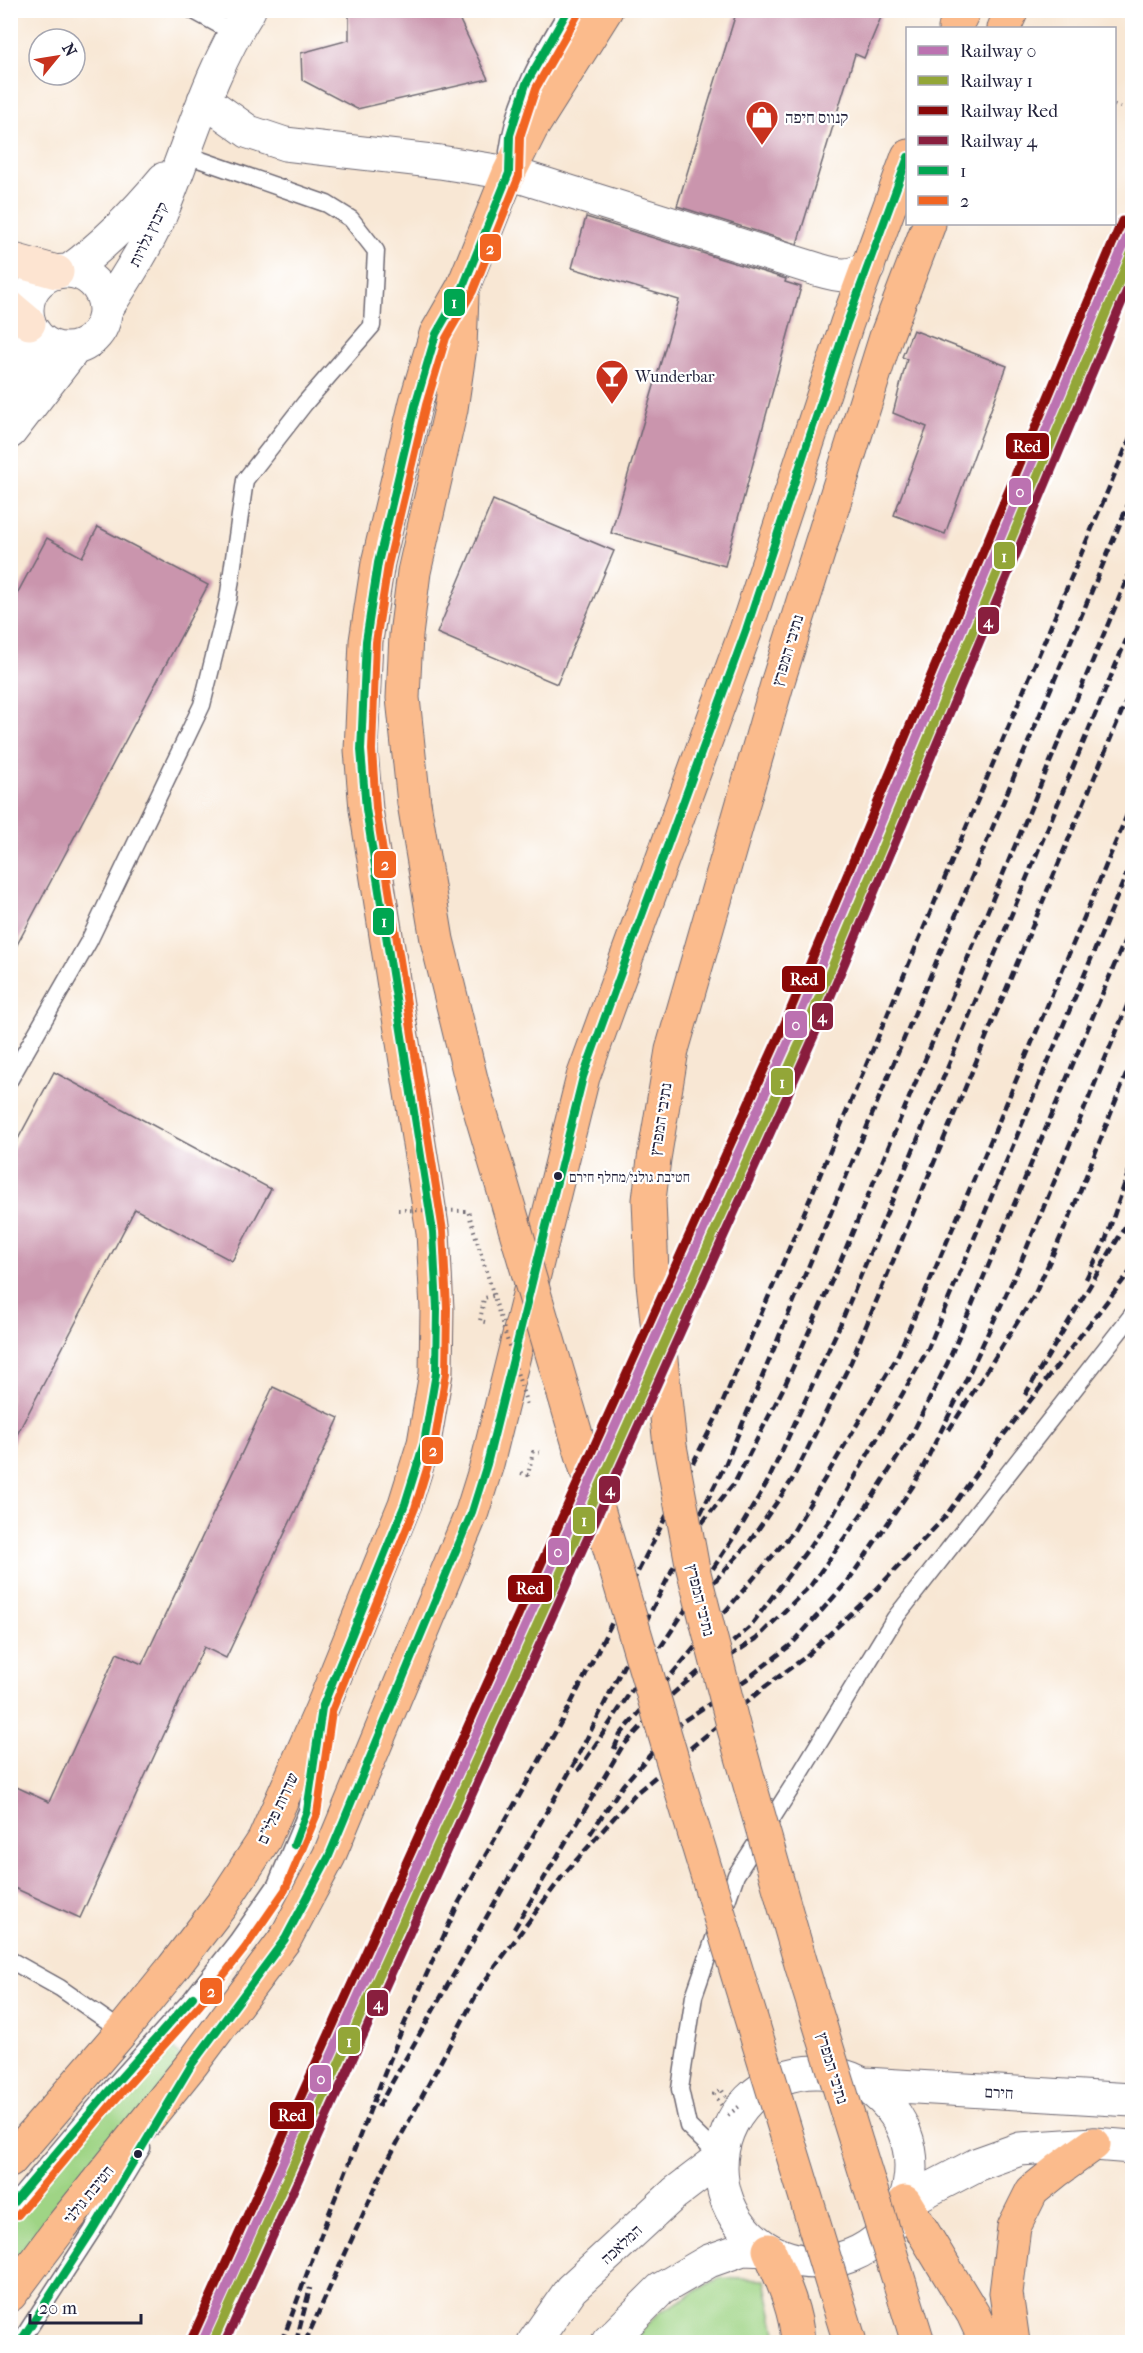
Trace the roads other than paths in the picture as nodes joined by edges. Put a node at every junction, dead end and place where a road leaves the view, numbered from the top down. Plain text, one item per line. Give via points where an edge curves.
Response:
1 (192, 10) edge
2 (568, 10) edge
3 (964, 10) edge
4 (1012, 10) edge
5 (599, 14) edge
6 (242, 22) edge
7 (956, 27) edge
8 (1004, 27) edge
9 (204, 100) junction
10 (184, 154) junction
11 (906, 162) edge
12 (509, 173) junction
13 (929, 225) edge
14 (10, 259) edge
15 (868, 268) junction
16 (63, 272) junction
17 (463, 287) junction
18 (105, 311) junction
19 (25, 321) edge
20 (75, 348) junction
21 (10, 430) edge
22 (10, 1079) edge
23 (1132, 1315) edge
24 (322, 1708) junction
25 (10, 1960) edge
26 (122, 2031) junction
27 (192, 2064) junction
28 (865, 2084) junction
29 (1132, 2100) edge
30 (1094, 2144) junction
31 (1132, 2147) edge
32 (721, 2158) junction
33 (10, 2161) edge
34 (905, 2202) junction
35 (10, 2208) edge
36 (769, 2250) junction
37 (10, 2295) edge
38 (20, 2343) edge
39 (534, 2343) edge
40 (608, 2343) edge
41 (798, 2343) edge
42 (850, 2343) edge
43 (918, 2343) edge
44 (986, 2343) edge
45 (1013, 2343) edge

1 - 6 lane
2 - 12 lane via 526,84 510,135
3 - 7 highway
4 - 8 highway
5 - 12 highway, שדרות פלי"ם
6 - 9 street, קיבוץ גלויות
9 - 10 street, קיבוץ גלויות
9 - 12 street via 249,132 285,144
10 - 16 street, קיבוץ גלויות via 120,229 97,251
10 - 18 street, קיבוץ גלויות via 151,233
10 - 22 lane via 327,204 351,219 376,252 372,326 245,480 228,600 202,705 89,941
11 - 15 highway, חטיבת גולני
12 - 15 street via 819,270 844,276
12 - 17 highway, שדרות פלי"ם
13 - 43 highway, נתיבי המפרץ, bridge via 886,337 778,681 672,1050 649,1200 669,1446 693,1569 801,1964
14 - 16 street
15 - 27 highway, חטיבת גולני via 746,630 583,1077 472,1512 329,1856 285,1939
16 - 18 street via 89,279 103,298
16 - 19 street via 47,276 32,291
17 - 24 highway, שדרות פלי"ם via 436,334 378,563 366,641 361,750 366,809 432,1221 436,1373 424,1443 405,1504
17 - 42 highway, bridge via 451,409 414,572 403,698 414,803 437,940 472,1083
18 - 20 street via 96,335
19 - 20 street via 49,346
19 - 21 street
20 - 21 street
23 - 32 lane via 895,1618 736,1875 694,1996 681,2089 688,2126
24 - 26 highway, שדרות פלי"ם via 264,1840 222,1904
24 - 35 lane via 307,1810 276,1885 192,1998
25 - 26 lane via 60,1988
26 - 33 highway
27 - 37 highway, חטיבת גולני
27 - 38 lane
28 - 29 street, חירם
28 - 32 street via 835,2073 803,2071 772,2081 733,2115
28 - 34 street via 886,2102 901,2123 910,2149 911,2176
30 - 31 street
30 - 34 street via 1020,2149 978,2164
30 - 45 highway via 1032,2191 1014,2227 1006,2293
32 - 36 street via 722,2185 731,2211 747,2233
32 - 39 street, המלאכה via 675,2193 571,2289
34 - 36 street via 888,2230 862,2251 832,2262 799,2261
34 - 44 highway via 973,2314
36 - 40 street via 743,2249 709,2261 661,2289
36 - 41 highway via 787,2290

